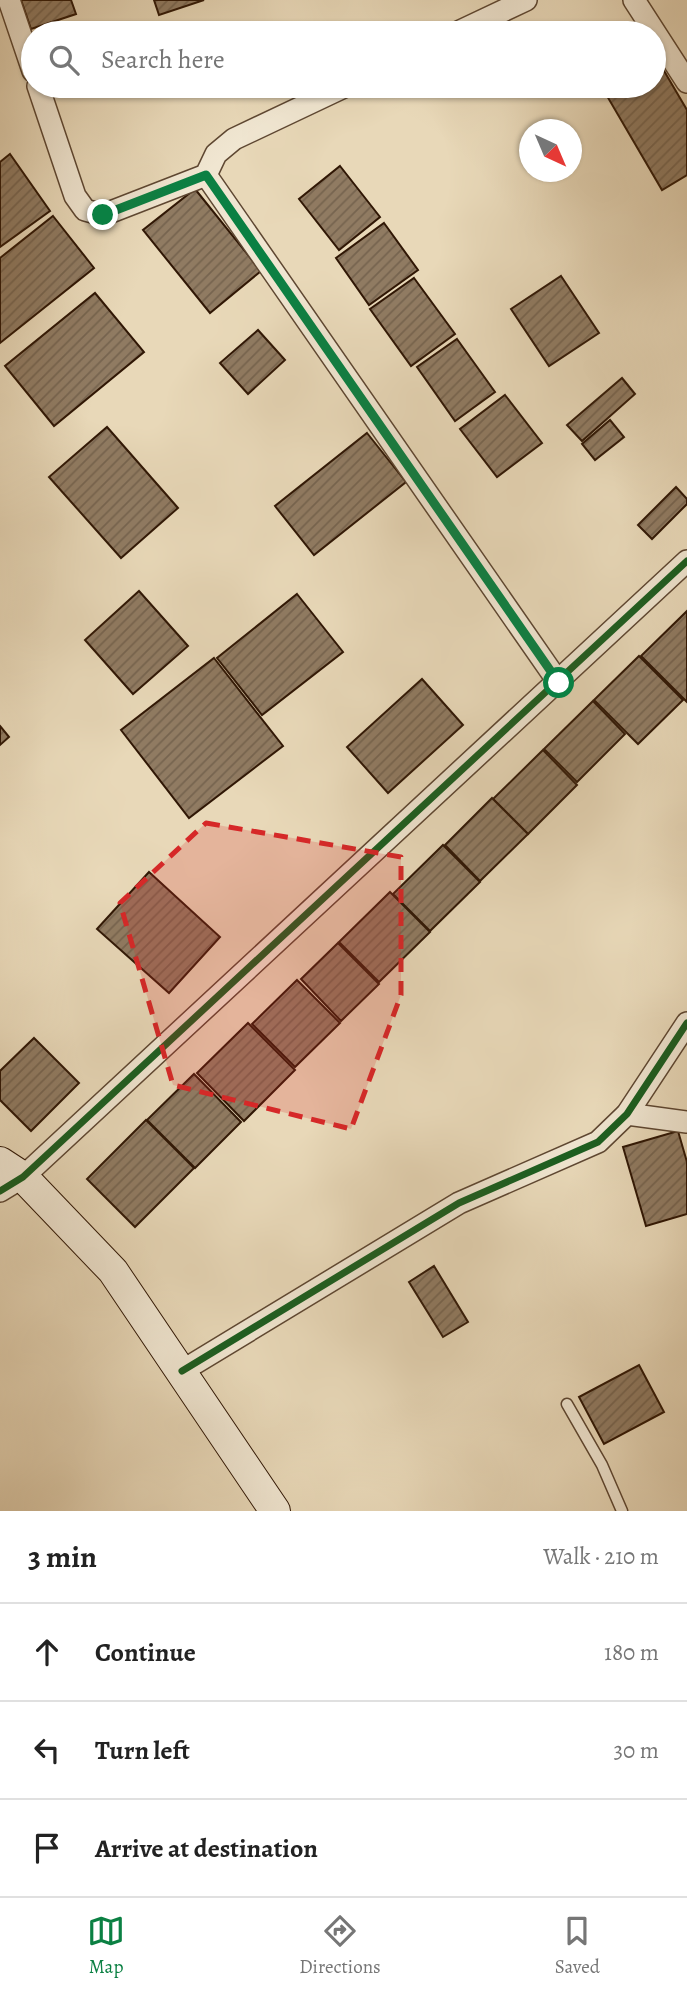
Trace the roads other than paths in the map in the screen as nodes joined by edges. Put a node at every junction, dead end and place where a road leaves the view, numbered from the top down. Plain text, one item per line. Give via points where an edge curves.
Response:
1 (9, 0) edge
2 (526, 0) edge
3 (634, 0) edge
4 (481, 21) edge
5 (648, 21) edge
6 (21, 36) edge
7 (666, 50) edge
8 (687, 82) edge
9 (42, 98) edge
10 (321, 98) edge
11 (206, 175) junction
12 (687, 561) edge
13 (559, 683) junction
14 (687, 1023) edge
15 (627, 1114) junction
16 (687, 1122) edge
17 (8, 1177) edge
18 (182, 1371) junction
19 (568, 1404) dead end
20 (275, 1511) edge
21 (622, 1511) edge

1 - 6 street
2 - 4 street
3 - 5 street
7 - 8 street
9 - 11 street via 75,196 85,210 103,215
10 - 11 street via 234,139 216,154
11 - 13 street
12 - 13 street
13 - 17 street
14 - 15 street
15 - 16 street
15 - 18 street via 598,1142 459,1203
17 - 18 street via 113,1271
18 - 20 street
19 - 21 lane via 603,1465

